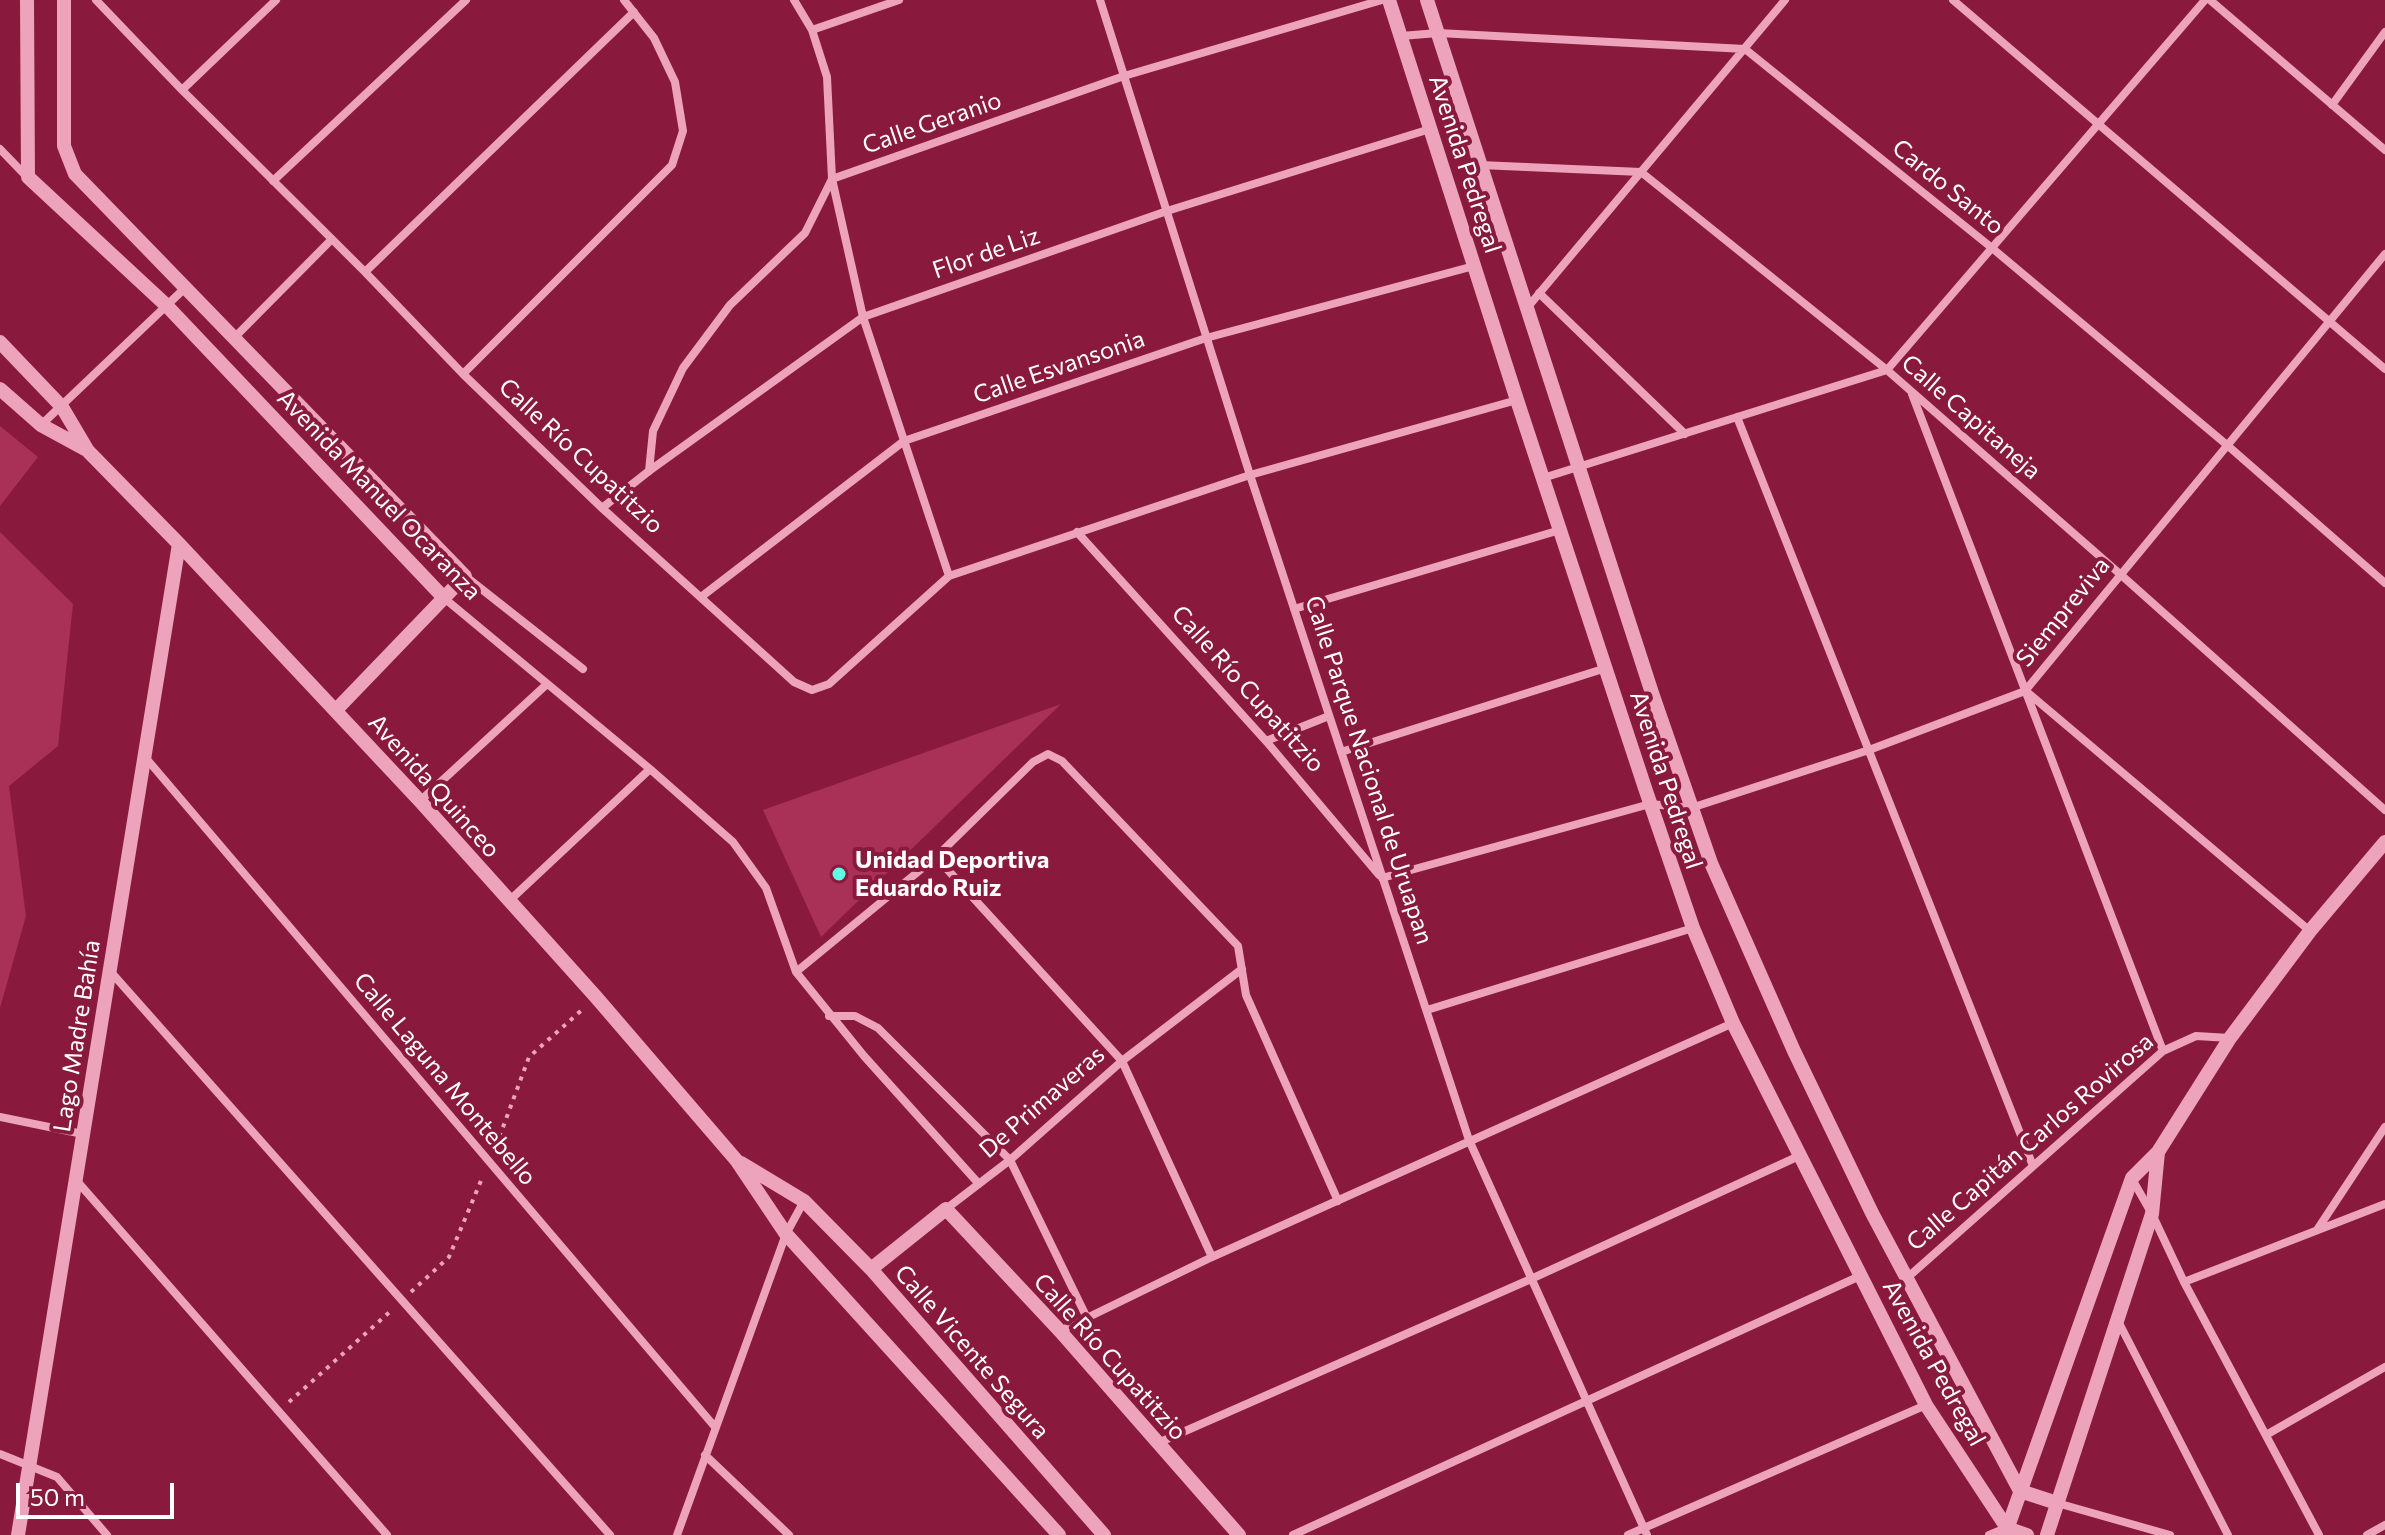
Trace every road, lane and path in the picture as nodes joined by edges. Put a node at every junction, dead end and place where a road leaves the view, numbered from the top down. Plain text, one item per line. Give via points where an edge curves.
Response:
1 (27, 0) edge
2 (64, 0) edge
3 (96, 0) edge
4 (276, 0) edge
5 (466, 0) edge
6 (624, 0) edge
7 (794, 0) edge
8 (899, 0) edge
9 (1100, 0) edge
10 (1382, 0) edge
11 (1389, 0) edge
12 (1427, 0) edge
13 (1785, 0) edge
14 (1953, 0) edge
15 (2208, 0) edge
16 (634, 12) junction
17 (812, 30) junction
18 (2385, 32) edge
19 (1438, 33) junction
20 (1401, 36) junction
21 (1745, 49) junction
22 (1124, 76) junction
23 (182, 90) junction
24 (2332, 105) junction
25 (2098, 124) junction
26 (1430, 129) junction
27 (0, 149) edge
28 (2385, 150) edge
29 (1480, 165) junction
30 (1641, 172) junction
31 (28, 177) junction
32 (832, 179) junction
33 (273, 181) junction
34 (1167, 211) junction
35 (332, 239) junction
36 (1992, 248) junction
37 (2385, 254) edge
38 (1474, 266) junction
39 (365, 272) junction
40 (185, 288) junction
41 (1539, 293) junction
42 (167, 306) junction
43 (1527, 308) junction
44 (863, 317) junction
45 (2329, 322) junction
46 (234, 338) junction
47 (1206, 338) junction
48 (0, 342) edge
49 (2385, 369) edge
50 (1887, 370) junction
51 (463, 374) junction
52 (0, 389) edge
53 (1912, 393) junction
54 (1517, 400) junction
55 (62, 407) junction
56 (1737, 417) junction
57 (41, 425) junction
58 (1685, 434) junction
59 (904, 441) junction
60 (2227, 445) junction
61 (88, 451) junction
62 (1578, 467) junction
63 (649, 471) junction
64 (1250, 475) junction
65 (1543, 478) junction
66 (602, 508) junction
67 (1560, 530) junction
68 (1077, 532) junction
69 (179, 544) junction
70 (2120, 574) junction
71 (465, 576) junction
72 (949, 576) junction
73 (2385, 583) edge
74 (701, 597) junction
75 (444, 598) junction
76 (1294, 609) junction
77 (1607, 668) junction
78 (583, 669) dead end
79 (547, 684) junction
80 (2025, 691) junction
81 (336, 710) junction
82 (1329, 716) junction
83 (1266, 741) junction
84 (1869, 750) junction
85 (1341, 752) junction
86 (145, 756) junction
87 (650, 769) junction
88 (420, 801) junction
89 (1650, 804) junction
90 (1691, 808) junction
91 (2385, 810) edge
92 (2385, 842) edge
93 (936, 857) junction
94 (1382, 878) junction
95 (509, 901) junction
96 (1693, 928) junction
97 (2310, 931) junction
98 (1242, 969) junction
99 (110, 971) junction
100 (796, 972) junction
101 (596, 997) junction
102 (1427, 1010) junction
103 (829, 1016) junction
104 (1733, 1023) junction
105 (2230, 1038) junction
106 (2163, 1051) junction
107 (1122, 1061) junction
108 (0, 1117) edge
109 (2385, 1127) edge
110 (83, 1134) junction
111 (1469, 1140) junction
112 (2158, 1152) junction
113 (1799, 1156) junction
114 (1010, 1160) junction
115 (737, 1161) junction
116 (489, 1162) junction
117 (2033, 1166) junction
118 (2132, 1178) junction
119 (76, 1180) junction
120 (979, 1184) junction
121 (804, 1201) junction
122 (1338, 1201) junction
123 (2385, 1204) edge
124 (946, 1209) junction
125 (2152, 1214) junction
126 (2316, 1231) junction
127 (786, 1234) junction
128 (1212, 1257) junction
129 (871, 1269) junction
130 (1860, 1276) junction
131 (1907, 1278) junction
132 (1531, 1279) junction
133 (2184, 1282) junction
134 (401, 1301) junction
135 (1087, 1318) junction
136 (2117, 1320) junction
137 (1060, 1331) junction
138 (2385, 1367) edge
139 (1586, 1401) junction
140 (1926, 1405) junction
141 (279, 1411) junction
142 (715, 1427) junction
143 (2266, 1435) junction
144 (1158, 1444) junction
145 (0, 1454) edge
146 (705, 1455) junction
147 (28, 1464) junction
148 (2020, 1491) junction
149 (2057, 1503) junction
150 (2385, 1525) edge
151 (1645, 1531) edge
152 (2006, 1531) edge
153 (384, 1533) edge
154 (18, 1535) edge
155 (107, 1535) edge
156 (610, 1535) edge
157 (677, 1535) edge
158 (789, 1535) edge
159 (1059, 1535) edge
160 (1104, 1535) edge
161 (1239, 1535) edge
162 (1293, 1535) edge
163 (1628, 1535) edge
164 (1989, 1535) edge
165 (2027, 1535) edge
166 (2047, 1535) edge
167 (2170, 1535) edge
168 (2228, 1535) edge
169 (2319, 1535) edge
170 (2367, 1535) edge

1 - 31 street
2 - 40 street, Avenida Manuel Ocaranza via 64,146 75,174
3 - 23 street, Calle Río Cupatitzio
4 - 23 street
5 - 33 street
6 - 16 street
7 - 17 street
8 - 17 street
9 - 22 street, Calle Parque Nacional de Uruapan
10 - 22 street, Calle Geranio
11 - 20 street, Avenida Pedregal
12 - 19 street, Avenida Pedregal
13 - 21 street
14 - 25 street
15 - 24 street
15 - 25 street
16 - 39 street
16 - 51 street via 654,38 675,82 683,131 672,165
17 - 32 street via 827,77
18 - 24 street
19 - 20 street
19 - 21 street
19 - 29 street, Avenida Pedregal
20 - 26 street, Avenida Pedregal
21 - 30 street
21 - 36 street, Cardo Santo
22 - 32 street, Calle Geranio
22 - 34 street, Calle Parque Nacional de Uruapan
23 - 33 street, Calle Río Cupatitzio
24 - 28 street
25 - 36 street
25 - 45 street
26 - 34 street, Flor de Liz
26 - 38 street, Avenida Pedregal
27 - 31 street
29 - 30 street
29 - 43 street, Avenida Pedregal
30 - 41 street
30 - 50 street, Calle Capitaneja
31 - 42 street, Avenida Manuel Ocaranza
32 - 44 street
32 - 63 street via 805,233 730,305 683,368 653,431
33 - 35 street, Calle Río Cupatitzio
34 - 44 street, Flor de Liz
34 - 47 street, Calle Parque Nacional de Uruapan
35 - 39 street, Calle Río Cupatitzio
35 - 46 street
36 - 50 street
36 - 60 street, Cardo Santo
37 - 45 street, Siempreviva
38 - 47 street, Calle Esvansonia
38 - 54 street, Avenida Pedregal
39 - 51 street, Calle Río Cupatitzio
40 - 42 street
40 - 46 street, Avenida Manuel Ocaranza
41 - 43 street
41 - 58 street
42 - 55 street
42 - 75 street, Avenida Manuel Ocaranza
43 - 62 street, Avenida Pedregal
44 - 59 street
44 - 63 street, Flor de Liz
45 - 49 street
45 - 60 street, Siempreviva
46 - 71 street, Avenida Manuel Ocaranza
47 - 59 street, Calle Esvansonia
47 - 64 street, Calle Parque Nacional de Uruapan
48 - 55 street, Avenida Quinceo
50 - 53 street, Calle Capitaneja
50 - 56 street
51 - 66 street, Calle Río Cupatitzio
52 - 57 street, Avenida Quinceo
53 - 70 street, Calle Capitaneja
53 - 80 street
54 - 64 street
54 - 65 street, Avenida Pedregal
55 - 57 street
55 - 61 street, Avenida Quinceo
56 - 58 street
56 - 84 street
57 - 61 street, Avenida Quinceo
58 - 62 street
59 - 72 street
59 - 74 street, Calle Esvansonia
60 - 70 street, Siempreviva
60 - 73 street, Cardo Santo
61 - 69 street, Avenida Quinceo
62 - 65 street
62 - 90 street, Avenida Pedregal
63 - 66 street, Flor de Liz
64 - 68 street
64 - 76 street, Calle Parque Nacional de Uruapan
65 - 67 street, Avenida Pedregal
66 - 74 street, Calle Río Cupatitzio
67 - 76 street
67 - 77 street, Avenida Pedregal
68 - 72 street
68 - 83 street, Calle Río Cupatitzio
69 - 81 street, Avenida Quinceo
69 - 86 street, Lago Madre Bahía
70 - 80 street, Siempreviva
70 - 91 street, Calle Capitaneja
71 - 75 street
71 - 78 street, Avenida Manuel Ocaranza
72 - 74 street, Calle Río Cupatitzio via 829,684 812,690 794,682
75 - 79 street, Avenida Manuel Ocaranza
75 - 81 street
76 - 82 street, Calle Parque Nacional de Uruapan
77 - 85 street
77 - 89 street, Avenida Pedregal
79 - 87 street, Avenida Manuel Ocaranza
79 - 88 street
80 - 84 street, Siempreviva
80 - 97 street
80 - 106 street
81 - 88 street, Avenida Quinceo
82 - 83 street
82 - 85 street, Calle Parque Nacional de Uruapan
83 - 94 street, Calle Río Cupatitzio
84 - 90 street, Siempreviva
84 - 117 street
85 - 94 street, Calle Parque Nacional de Uruapan
86 - 99 street, Lago Madre Bahía
86 - 116 street, Calle Laguna Montebello
87 - 95 street
87 - 100 street, Avenida Manuel Ocaranza via 733,842 766,888
88 - 95 street, Avenida Quinceo
89 - 90 street, Siempreviva
89 - 94 street
89 - 96 street, Avenida Pedregal
90 - 131 street, Avenida Pedregal via 1794,1051
92 - 97 street
93 - 98 street via 1033,762 1048,754 1062,761 1238,946
93 - 100 street
93 - 107 street
94 - 102 street, Calle Parque Nacional de Uruapan
95 - 101 street, Avenida Quinceo
96 - 102 street
96 - 104 street, Avenida Pedregal
97 - 105 street
98 - 107 street, De Primaveras
98 - 122 street via 1246,995
99 - 110 street, Lago Madre Bahía
99 - 134 street
100 - 103 street, Avenida Manuel Ocaranza
101 - 115 street, Avenida Quinceo
101 - 116 path via 529,1057
102 - 111 street, Calle Parque Nacional de Uruapan
103 - 114 street via 855,1016 878,1028
103 - 120 street, Avenida Manuel Ocaranza
104 - 111 street
104 - 113 street, Avenida Pedregal
105 - 106 street, Calle Capitán Carlos Rovirosa via 2196,1036
105 - 112 street
106 - 117 street, Calle Capitán Carlos Rovirosa
107 - 114 street, De Primaveras
107 - 128 street
108 - 110 street
109 - 126 street
110 - 119 street, Lago Madre Bahía
111 - 122 street
111 - 132 street, Calle Parque Nacional de Uruapan
112 - 118 street
112 - 125 street
113 - 130 street, Avenida Pedregal
113 - 132 street
114 - 120 street, De Primaveras
114 - 135 street
115 - 121 street, Avenida Quinceo
115 - 127 street, Avenida Quinceo
116 - 134 path via 449,1257
116 - 142 street, Calle Laguna Montebello
117 - 131 street, Calle Capitán Carlos Rovirosa
118 - 125 street
118 - 148 street
119 - 141 street
119 - 147 street, Lago Madre Bahía
120 - 124 street, De Primaveras
121 - 127 street
121 - 129 street, Calle Vicente Segura
122 - 128 street
123 - 126 street
124 - 129 street, De Primaveras
124 - 137 street, Calle Río Cupatitzio
125 - 133 street
125 - 136 street
126 - 133 street
127 - 142 street
127 - 159 street
128 - 135 street
129 - 160 street, Calle Vicente Segura
130 - 139 street
130 - 140 street, Avenida Pedregal
131 - 148 street, Avenida Pedregal
132 - 139 street, Calle Parque Nacional de Uruapan
132 - 144 street
133 - 143 street
134 - 141 path
134 - 156 street
135 - 137 street
136 - 149 street
136 - 168 street
137 - 144 street, Calle Río Cupatitzio
138 - 143 street
139 - 151 street, Calle Parque Nacional de Uruapan
139 - 162 street
140 - 151 street
140 - 152 street, Avenida Pedregal
141 - 153 street
142 - 146 street
143 - 169 street
144 - 161 street, Calle Río Cupatitzio
145 - 147 street
146 - 157 street
146 - 158 street
147 - 154 street, Lago Madre Bahía
147 - 155 street via 57,1477
148 - 149 street
148 - 152 street
149 - 166 street
149 - 167 street
150 - 170 street
151 - 163 street
152 - 164 street
152 - 165 street

